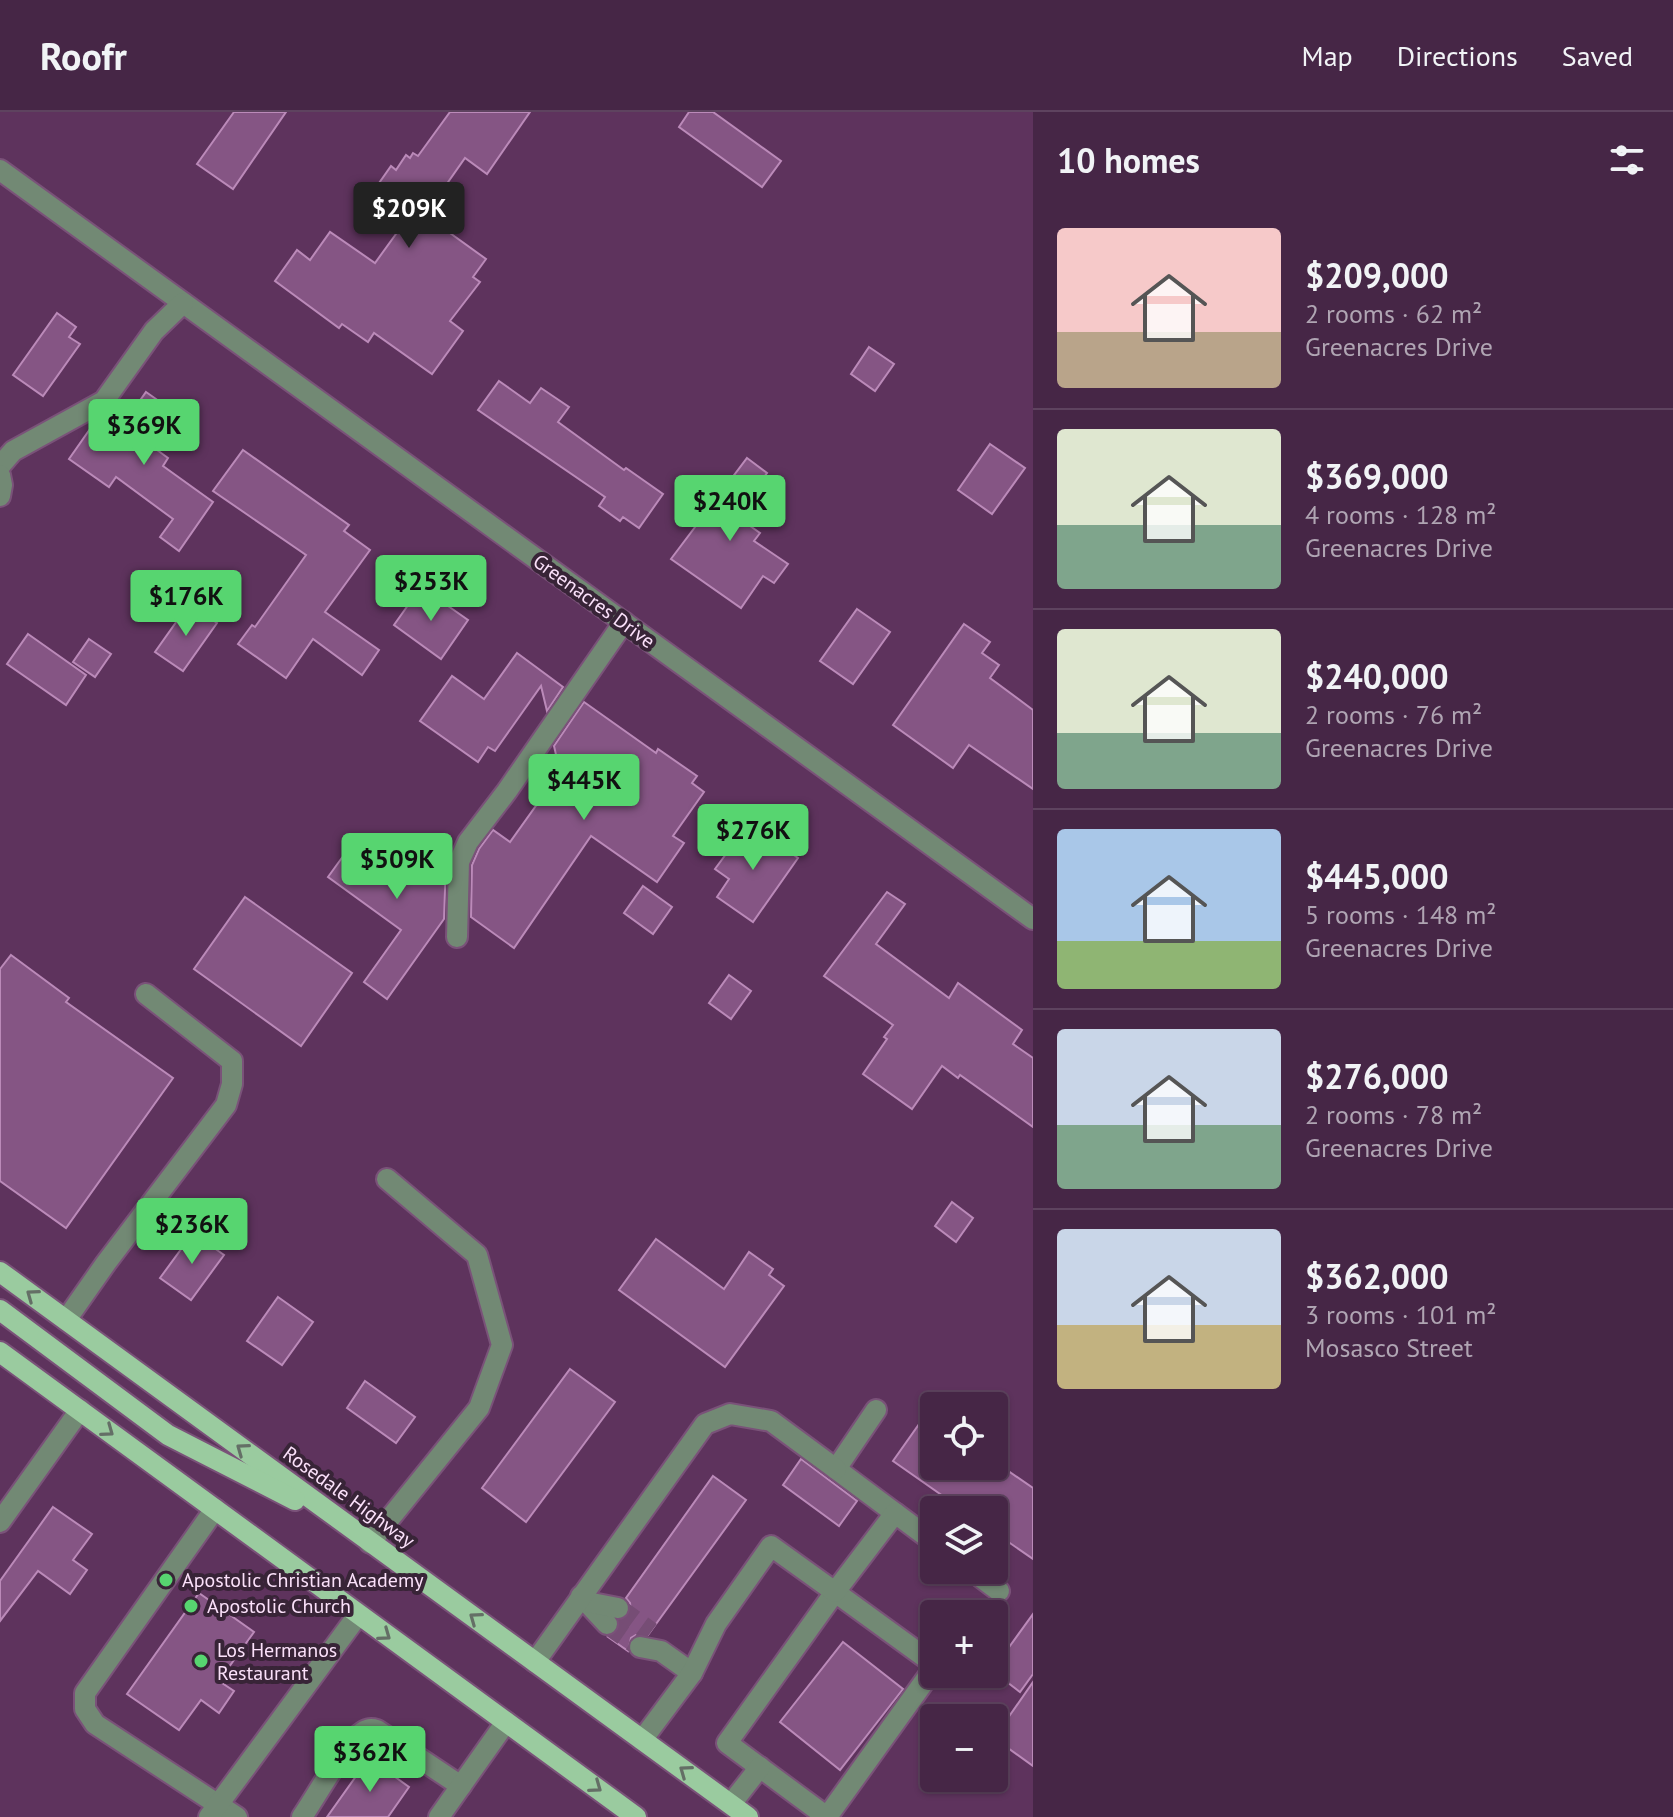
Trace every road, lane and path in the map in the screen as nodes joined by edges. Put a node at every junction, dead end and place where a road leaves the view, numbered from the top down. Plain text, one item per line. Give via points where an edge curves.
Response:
1 (0, 170) edge
2 (183, 303) junction
3 (0, 466) edge
4 (0, 475) edge
5 (0, 496) edge
6 (624, 622) junction
7 (1033, 919) edge
8 (457, 937) dead end
9 (146, 994) dead end
10 (387, 1179) dead end
11 (0, 1272) edge
12 (0, 1310) edge
13 (66, 1320) junction
14 (0, 1352) edge
15 (80, 1410) junction
16 (876, 1410) dead end
17 (836, 1469) junction
18 (215, 1509) junction
19 (895, 1513) junction
20 (0, 1522) edge
21 (920, 1532) edge
22 (363, 1537) junction
23 (990, 1584) edge
24 (999, 1591) dead end
25 (835, 1592) junction
26 (584, 1599) junction
27 (358, 1615) junction
28 (612, 1616) tunnel mouth
29 (650, 1643) tunnel mouth
30 (920, 1656) edge
31 (535, 1662) junction
32 (692, 1673) junction
33 (920, 1686) edge
34 (506, 1722) junction
35 (642, 1740) junction
36 (760, 1767) junction
37 (461, 1786) junction
38 (213, 1811) edge
39 (740, 1811) edge
40 (627, 1814) edge
41 (237, 1817) edge
42 (302, 1817) edge
43 (439, 1817) edge
44 (827, 1817) edge

1 - 2 street, Greenacres Drive
2 - 3 street via 154,331 104,401 13,451
2 - 6 street, Greenacres Drive
4 - 5 street
6 - 7 street, Greenacres Drive
6 - 8 street via 468,842 459,862
9 - 13 street via 232,1061 232,1084 226,1105
10 - 22 street via 477,1255 502,1345 479,1408
13 -> 11 main road, Rosedale Highway
12 - 22 main road via 168,1435
22 -> 13 main road, Rosedale Highway
14 - 15 main road
15 -> 18 main road
15 - 20 street
16 - 17 street
17 - 19 street
17 - 26 street via 771,1421 730,1414 705,1424
18 - 27 main road
18 - 38 street via 85,1693 85,1709 95,1724
19 - 21 street
19 - 25 street
31 -> 22 main road, Rosedale Highway
23 - 24 street
25 - 30 street
25 - 32 street via 771,1546 716,1624
25 - 36 street via 727,1743
26 - 28 street
26 - 31 street
27 -> 34 main road
27 - 38 street
29 - 32 street
31 - 35 main road, Rosedale Highway
32 - 35 street
33 - 44 street
34 - 37 street
34 -> 40 main road
39 -> 35 main road, Rosedale Highway
36 - 39 street
36 - 44 street
37 - 42 street via 369,1728 351,1745
37 - 43 street
38 - 41 street

